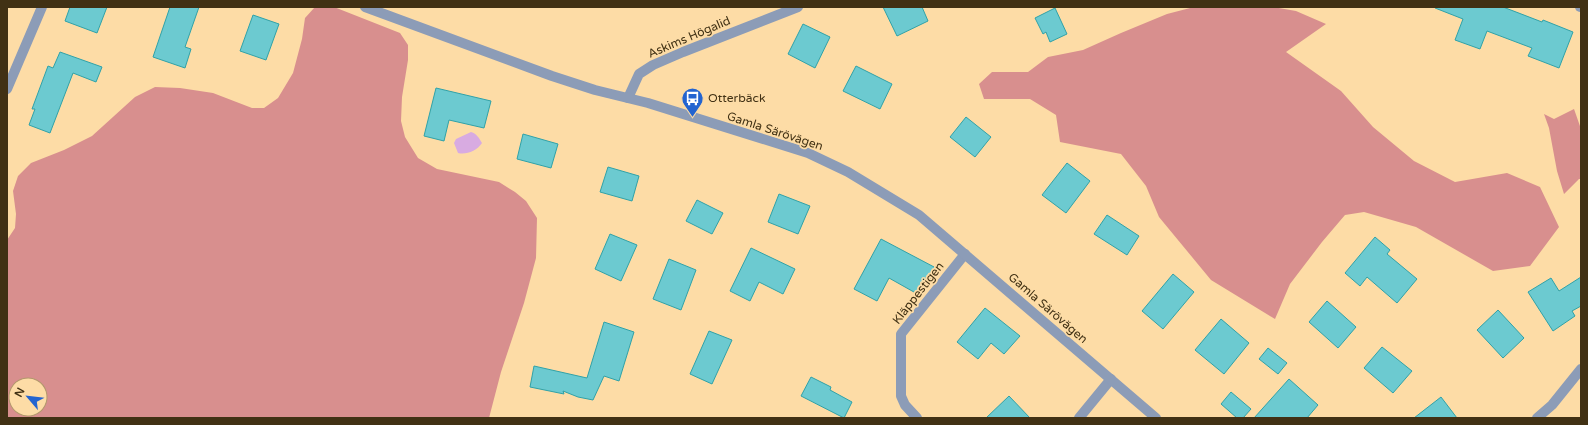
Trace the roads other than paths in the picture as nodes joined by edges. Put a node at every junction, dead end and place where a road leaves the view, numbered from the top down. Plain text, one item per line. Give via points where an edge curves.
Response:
1 (42, 7) edge
2 (365, 7) edge
3 (798, 7) edge
4 (7, 89) edge
5 (628, 98) junction
6 (966, 254) junction
7 (1581, 370) edge
8 (1111, 379) junction
9 (917, 418) edge
10 (1078, 418) edge
11 (1156, 418) edge
12 (1537, 418) edge

1 - 4 street
2 - 5 street, Gamla Särövägen via 552,76
3 - 5 street, Askims Högalid via 653,65 639,74
5 - 6 street, Gamla Särövägen via 808,153 848,172 919,215
6 - 8 street, Gamla Särövägen
6 - 9 street, Kläppestigen via 901,334 901,396
7 - 12 street via 1552,405
8 - 10 street
8 - 11 street, Gamla Särövägen

